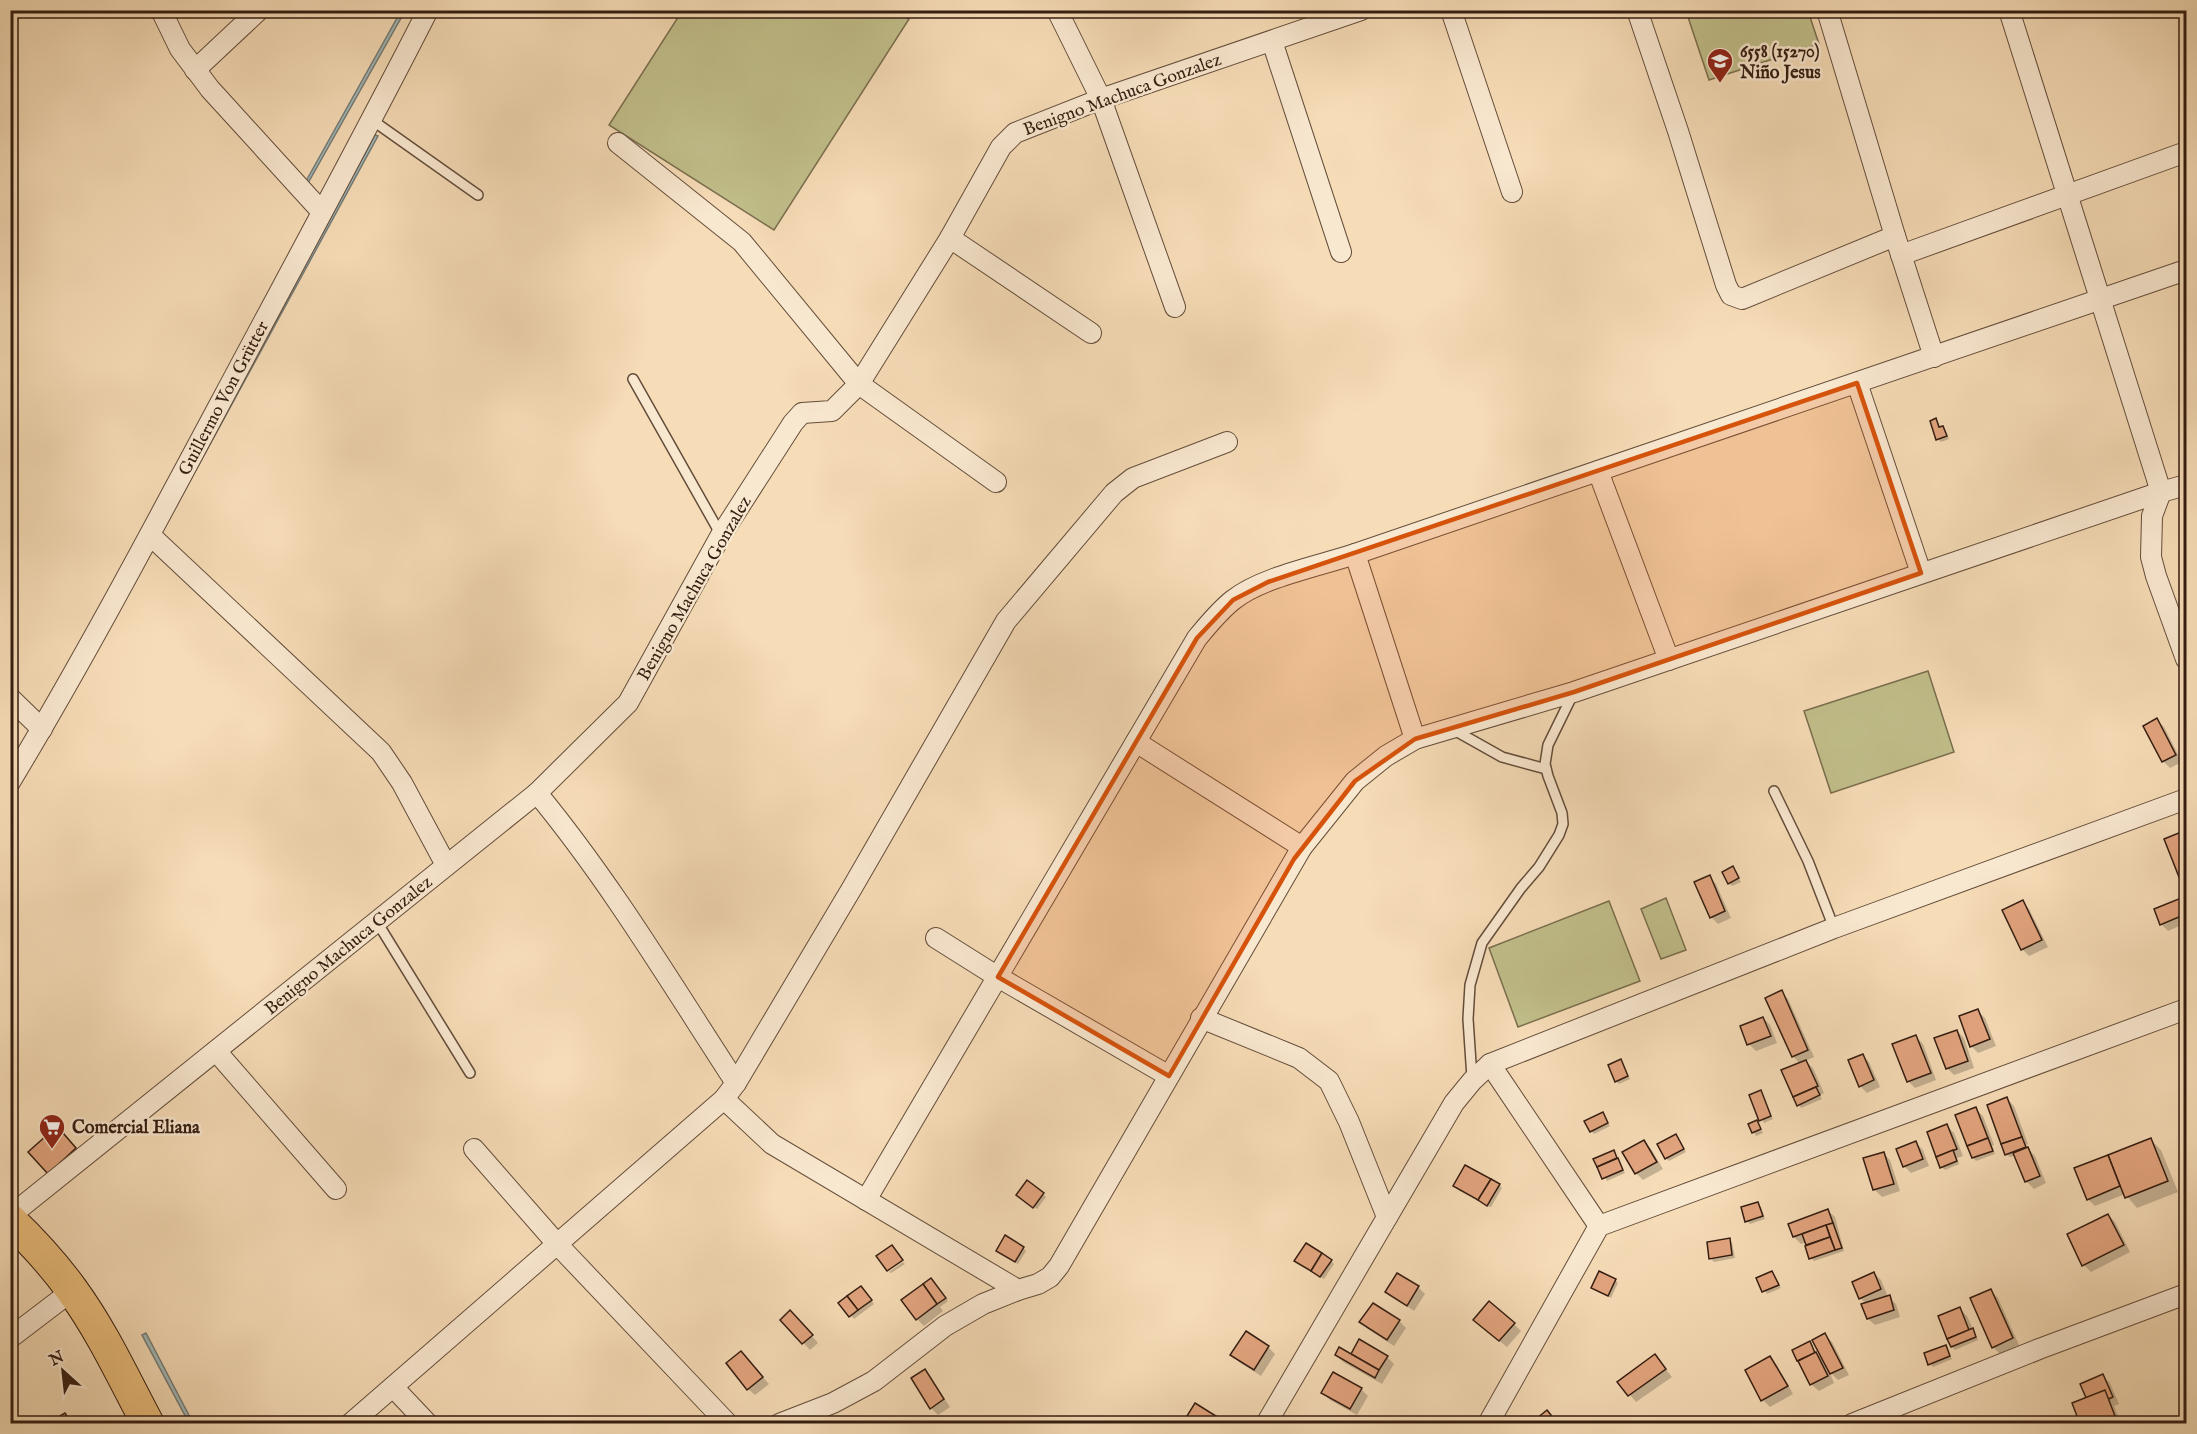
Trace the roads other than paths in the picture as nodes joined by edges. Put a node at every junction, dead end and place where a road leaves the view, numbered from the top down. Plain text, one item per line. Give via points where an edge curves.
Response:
1 (161, 10) edge
2 (259, 10) edge
3 (428, 10) edge
4 (1057, 10) edge
5 (1361, 10) edge
6 (1451, 10) edge
7 (1637, 10) edge
8 (1827, 10) edge
9 (2009, 10) edge
10 (1272, 40) junction
11 (195, 70) junction
12 (1101, 99) junction
13 (372, 120) junction
14 (618, 143) dead end
15 (2187, 152) edge
16 (1512, 192) dead end
17 (478, 195) dead end
18 (2067, 195) junction
19 (322, 212) junction
20 (1895, 236) junction
21 (950, 238) junction
22 (1341, 252) dead end
23 (1901, 255) junction
24 (2187, 270) edge
25 (2100, 300) junction
26 (1175, 307) dead end
27 (1092, 333) dead end
28 (1934, 357) junction
29 (633, 379) dead end
30 (1857, 383) junction
31 (859, 384) junction
32 (1227, 442) dead end
33 (1598, 471) junction
34 (996, 482) dead end
35 (2187, 485) edge
36 (2161, 492) junction
37 (150, 535) junction
38 (721, 536) junction
39 (1355, 554) junction
40 (1921, 573) junction
41 (2187, 659) edge
42 (1669, 660) junction
43 (1574, 692) junction
44 (10, 698) edge
45 (1452, 728) junction
46 (42, 729) junction
47 (1415, 739) junction
48 (1136, 742) junction
49 (1546, 769) junction
50 (10, 782) edge
51 (1774, 791) dead end
52 (537, 793) junction
53 (2187, 799) edge
54 (1302, 847) junction
55 (446, 865) junction
56 (377, 922) junction
57 (1833, 928) junction
58 (936, 938) dead end
59 (998, 977) junction
60 (2187, 1008) edge
61 (1201, 1018) junction
62 (216, 1051) junction
63 (1490, 1064) junction
64 (470, 1073) dead end
65 (1169, 1076) junction
66 (1472, 1081) junction
67 (730, 1091) junction
68 (474, 1149) dead end
69 (336, 1189) dead end
70 (866, 1200) junction
71 (1387, 1217) junction
72 (10, 1218) edge
73 (1599, 1226) junction
74 (558, 1245) junction
75 (73, 1290) junction
76 (1018, 1290) junction
77 (2187, 1294) edge
78 (10, 1338) edge
79 (393, 1387) junction
80 (148, 1424) edge
81 (350, 1424) edge
82 (428, 1424) edge
83 (728, 1424) edge
84 (779, 1424) edge
85 (1266, 1424) edge
86 (1488, 1424) edge
87 (1852, 1424) edge

1 - 11 street
2 - 11 street
3 - 13 street, Guillermo Von Grütter
4 - 12 street
5 - 10 street, Benigno Machuca Gonzalez
6 - 16 street
7 - 20 street via 1731,295 1742,299
8 - 20 street
9 - 18 street
10 - 12 street, Benigno Machuca Gonzalez
10 - 22 street
11 - 19 street
12 - 21 street, Benigno Machuca Gonzalez via 1016,133 1001,147
12 - 26 street
13 - 17 lane
13 - 19 street, Guillermo Von Grütter
14 - 31 street via 742,242
15 - 18 street
18 - 23 street
18 - 25 street
19 - 37 street, Guillermo Von Grütter
20 - 23 street
21 - 27 street
21 - 31 street, Benigno Machuca Gonzalez
23 - 28 street
24 - 25 street
25 - 28 street
25 - 36 street
28 - 30 street
29 - 38 lane
30 - 33 street
30 - 40 street
31 - 34 street
31 - 38 street, Benigno Machuca Gonzalez via 832,411 807,412 797,417
32 - 67 street via 1133,478 1114,492 1006,621
33 - 39 street
33 - 42 street
35 - 36 street
36 - 40 street
36 - 41 street via 2152,516 2151,557
37 - 46 street, Guillermo Von Grütter
37 - 55 street via 381,752
38 - 52 street, Benigno Machuca Gonzalez via 628,703
39 - 47 street
39 - 48 street via 1268,582 1233,600 1197,638
40 - 42 street
42 - 43 street
43 - 45 street
43 - 49 lane via 1548,745
44 - 46 street
45 - 47 street
45 - 49 lane via 1502,757
46 - 50 street, Guillermo Von Grütter
47 - 54 street via 1355,781
48 - 54 street
48 - 59 street
49 - 66 lane via 1563,824 1539,867 1482,943 1470,985
51 - 57 lane via 1805,853
52 - 55 street, Benigno Machuca Gonzalez
52 - 67 street via 609,888
53 - 57 street
54 - 61 street
55 - 56 street, Benigno Machuca Gonzalez
56 - 62 street, Benigno Machuca Gonzalez
56 - 64 lane
57 - 63 street
58 - 59 street
59 - 65 street
59 - 70 street
60 - 73 street
61 - 65 street
61 - 71 street via 1299,1058 1329,1081
62 - 69 street
62 - 72 street, Benigno Machuca Gonzalez
63 - 66 street
63 - 73 street
65 - 76 street via 1059,1266 1050,1278
66 - 71 street via 1454,1103
67 - 70 street via 772,1144
67 - 74 street
68 - 74 street
70 - 76 street
71 - 85 street
72 - 75 main road
73 - 86 street
74 - 79 street
74 - 83 street
75 - 78 street
75 - 80 main road
76 - 84 street via 945,1326 874,1381 833,1403
77 - 87 street
79 - 81 street
79 - 82 street

